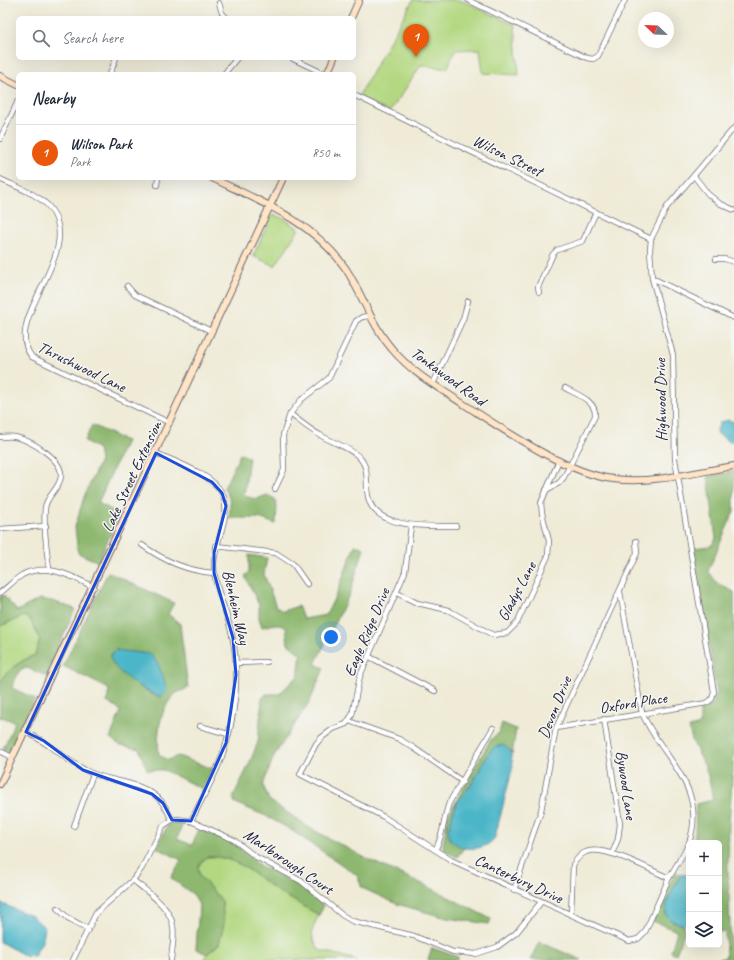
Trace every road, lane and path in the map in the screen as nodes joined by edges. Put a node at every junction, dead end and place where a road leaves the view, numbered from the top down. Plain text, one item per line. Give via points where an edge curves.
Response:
1 (359, 0) edge
2 (468, 0) edge
3 (625, 0) edge
4 (219, 3) dead end
5 (225, 16) edge
6 (352, 16) edge
7 (115, 60) edge
8 (235, 60) edge
9 (295, 60) edge
10 (333, 60) edge
11 (111, 72) edge
12 (226, 72) edge
13 (322, 72) edge
14 (327, 72) edge
15 (0, 76) edge
16 (16, 84) edge
17 (356, 96) edge
18 (16, 105) edge
19 (734, 128) edge
20 (0, 139) edge
21 (694, 176) junction
22 (0, 179) edge
23 (157, 180) edge
24 (216, 180) edge
25 (282, 180) edge
26 (156, 185) dead end
27 (271, 206) junction
28 (734, 210) edge
29 (596, 212) junction
30 (651, 239) junction
31 (716, 259) dead end
32 (734, 262) edge
33 (652, 278) junction
34 (127, 286) dead end
35 (539, 292) dead end
36 (468, 301) dead end
37 (26, 308) dead end
38 (369, 316) junction
39 (734, 318) edge
40 (212, 331) junction
41 (18, 342) dead end
42 (433, 384) junction
43 (565, 388) dead end
44 (290, 414) junction
45 (170, 423) junction
46 (0, 437) edge
47 (156, 453) junction
48 (559, 460) junction
49 (570, 465) junction
50 (734, 466) edge
51 (677, 475) junction
52 (275, 489) dead end
53 (546, 490) junction
54 (46, 526) junction
55 (411, 526) junction
56 (456, 526) dead end
57 (0, 529) edge
58 (636, 541) dead end
59 (142, 545) dead end
60 (216, 546) junction
61 (49, 570) junction
62 (214, 573) junction
63 (307, 584) dead end
64 (94, 587) junction
65 (620, 592) junction
66 (0, 593) edge
67 (396, 593) junction
68 (368, 656) junction
69 (267, 662) dead end
70 (236, 663) junction
71 (435, 690) dead end
72 (712, 699) joint
73 (642, 713) junction
74 (604, 719) junction
75 (349, 721) junction
76 (200, 726) dead end
77 (493, 728) dead end
78 (556, 728) junction
79 (26, 732) junction
80 (228, 734) junction
81 (0, 751) edge
82 (12, 757) junction
83 (93, 774) junction
84 (463, 782) junction
85 (0, 784) edge
86 (172, 820) junction
87 (190, 821) junction
88 (74, 826) dead end
89 (690, 840) edge
90 (686, 849) edge
91 (435, 850) junction
92 (612, 854) junction
93 (669, 878) junction
94 (133, 880) junction
95 (514, 890) junction
96 (541, 902) junction
97 (57, 908) dead end
98 (571, 915) junction
99 (88, 929) junction
100 (73, 960) edge
101 (171, 960) edge

1 - 6 street
2 - 3 street via 593,59 598,56
4 - 5 street
7 - 11 street
8 - 12 street
9 - 13 street
10 - 14 street
15 - 16 street
17 - 29 street, Wilson Street
18 - 20 street
19 - 21 street, Highwood Drive
21 - 28 street via 708,194
21 - 30 street, Highwood Drive via 667,207
22 - 37 street via 44,202 58,223 54,248
23 - 26 street
24 - 27 street, Tonkawood Road
25 - 27 street, Lake Street Extension
27 - 38 street, Tonkawood Road via 321,240 335,255 346,269
27 - 40 street, Lake Street Extension
29 - 30 street, Wilson Street
29 - 35 street via 582,241 557,250 553,254 538,288
30 - 33 street, Highwood Drive
31 - 32 street
33 - 39 street
33 - 51 street, Highwood Drive via 673,355 674,446
34 - 40 street via 135,294
36 - 42 street via 463,319
38 - 42 street, Tonkawood Road via 392,350
38 - 44 street via 356,321 329,378 301,400
40 - 45 street, Lake Street Extension
41 - 45 street, Thrushwood Lane via 32,357
42 - 48 street, Tonkawood Road via 517,438
43 - 49 street via 590,402 595,413
44 - 52 street via 283,434 284,470
44 - 55 street via 318,434 354,452 367,472 367,494 371,506 380,514
45 - 47 street, Lake Street Extension
46 - 54 street via 17,437 59,464 60,481 45,507
47 - 60 street, Blenheim Way via 205,477 222,493 226,506
47 - 64 street, Lake Street Extension
48 - 49 street, Tonkawood Road
48 - 53 street, Gladys Lane
49 - 51 street, Tonkawood Road via 594,475 613,479 640,480
49 - 53 street via 562,480
50 - 51 street, Tonkawood Road
51 - 72 street, Highwood Drive via 714,692
53 - 67 street, Gladys Lane via 541,508 549,536 548,556 517,623 507,633 489,634 448,610 417,603
54 - 57 street
54 - 61 street
55 - 56 street
55 - 67 street, Eagle Ridge Drive via 405,572
58 - 65 street, Devon Drive via 637,553
59 - 62 street via 177,566
60 - 62 street, Blenheim Way
60 - 63 street via 267,551 281,555 293,564
61 - 64 street
61 - 66 street via 38,570 22,576
62 - 70 street, Blenheim Way via 233,638
64 - 79 street, Lake Street Extension
65 - 73 street, Canterbury Drive
65 - 78 street, Devon Drive
67 - 68 street, Eagle Ridge Drive
68 - 71 street
68 - 75 street, Eagle Ridge Drive via 360,676 354,710
69 - 70 street, Blenheim Way
70 - 80 street, Blenheim Way via 233,712
72 - 73 street, Oxford Place via 707,703
73 - 74 street, Oxford Place
73 - 89 street, Canterbury Drive via 679,770 690,794 693,819
74 - 78 street, Oxford Place
74 - 92 street, Bywood Lane via 620,824
75 - 84 street via 399,739
75 - 91 street, Canterbury Drive via 321,738 300,774 384,817
76 - 80 street
77 - 84 street
78 - 95 street, Devon Drive via 541,811
79 - 82 street, Lake Street Extension
79 - 83 street
80 - 87 street, Blenheim Way via 222,757
81 - 82 street
82 - 85 street, Lake Street Extension
83 - 86 street via 132,785 152,794 163,803
83 - 88 street
84 - 91 street via 446,812 440,841
86 - 87 street, Marlborough Court
86 - 94 street via 163,826 142,868
87 - 96 street, Marlborough Court via 234,840 256,857 301,881 352,921 414,936 453,952 476,954 497,947 517,932
90 - 93 street, Canterbury Drive
91 - 95 street, Canterbury Drive
92 - 93 street
92 - 98 street via 593,850 576,860 572,872
93 - 98 street, Canterbury Drive via 644,932 634,940 624,940
94 - 99 street via 100,908
94 - 101 street via 161,905 170,917 174,931
95 - 96 street, Canterbury Drive
96 - 98 street, Canterbury Drive
97 - 99 street via 68,918
99 - 100 street

